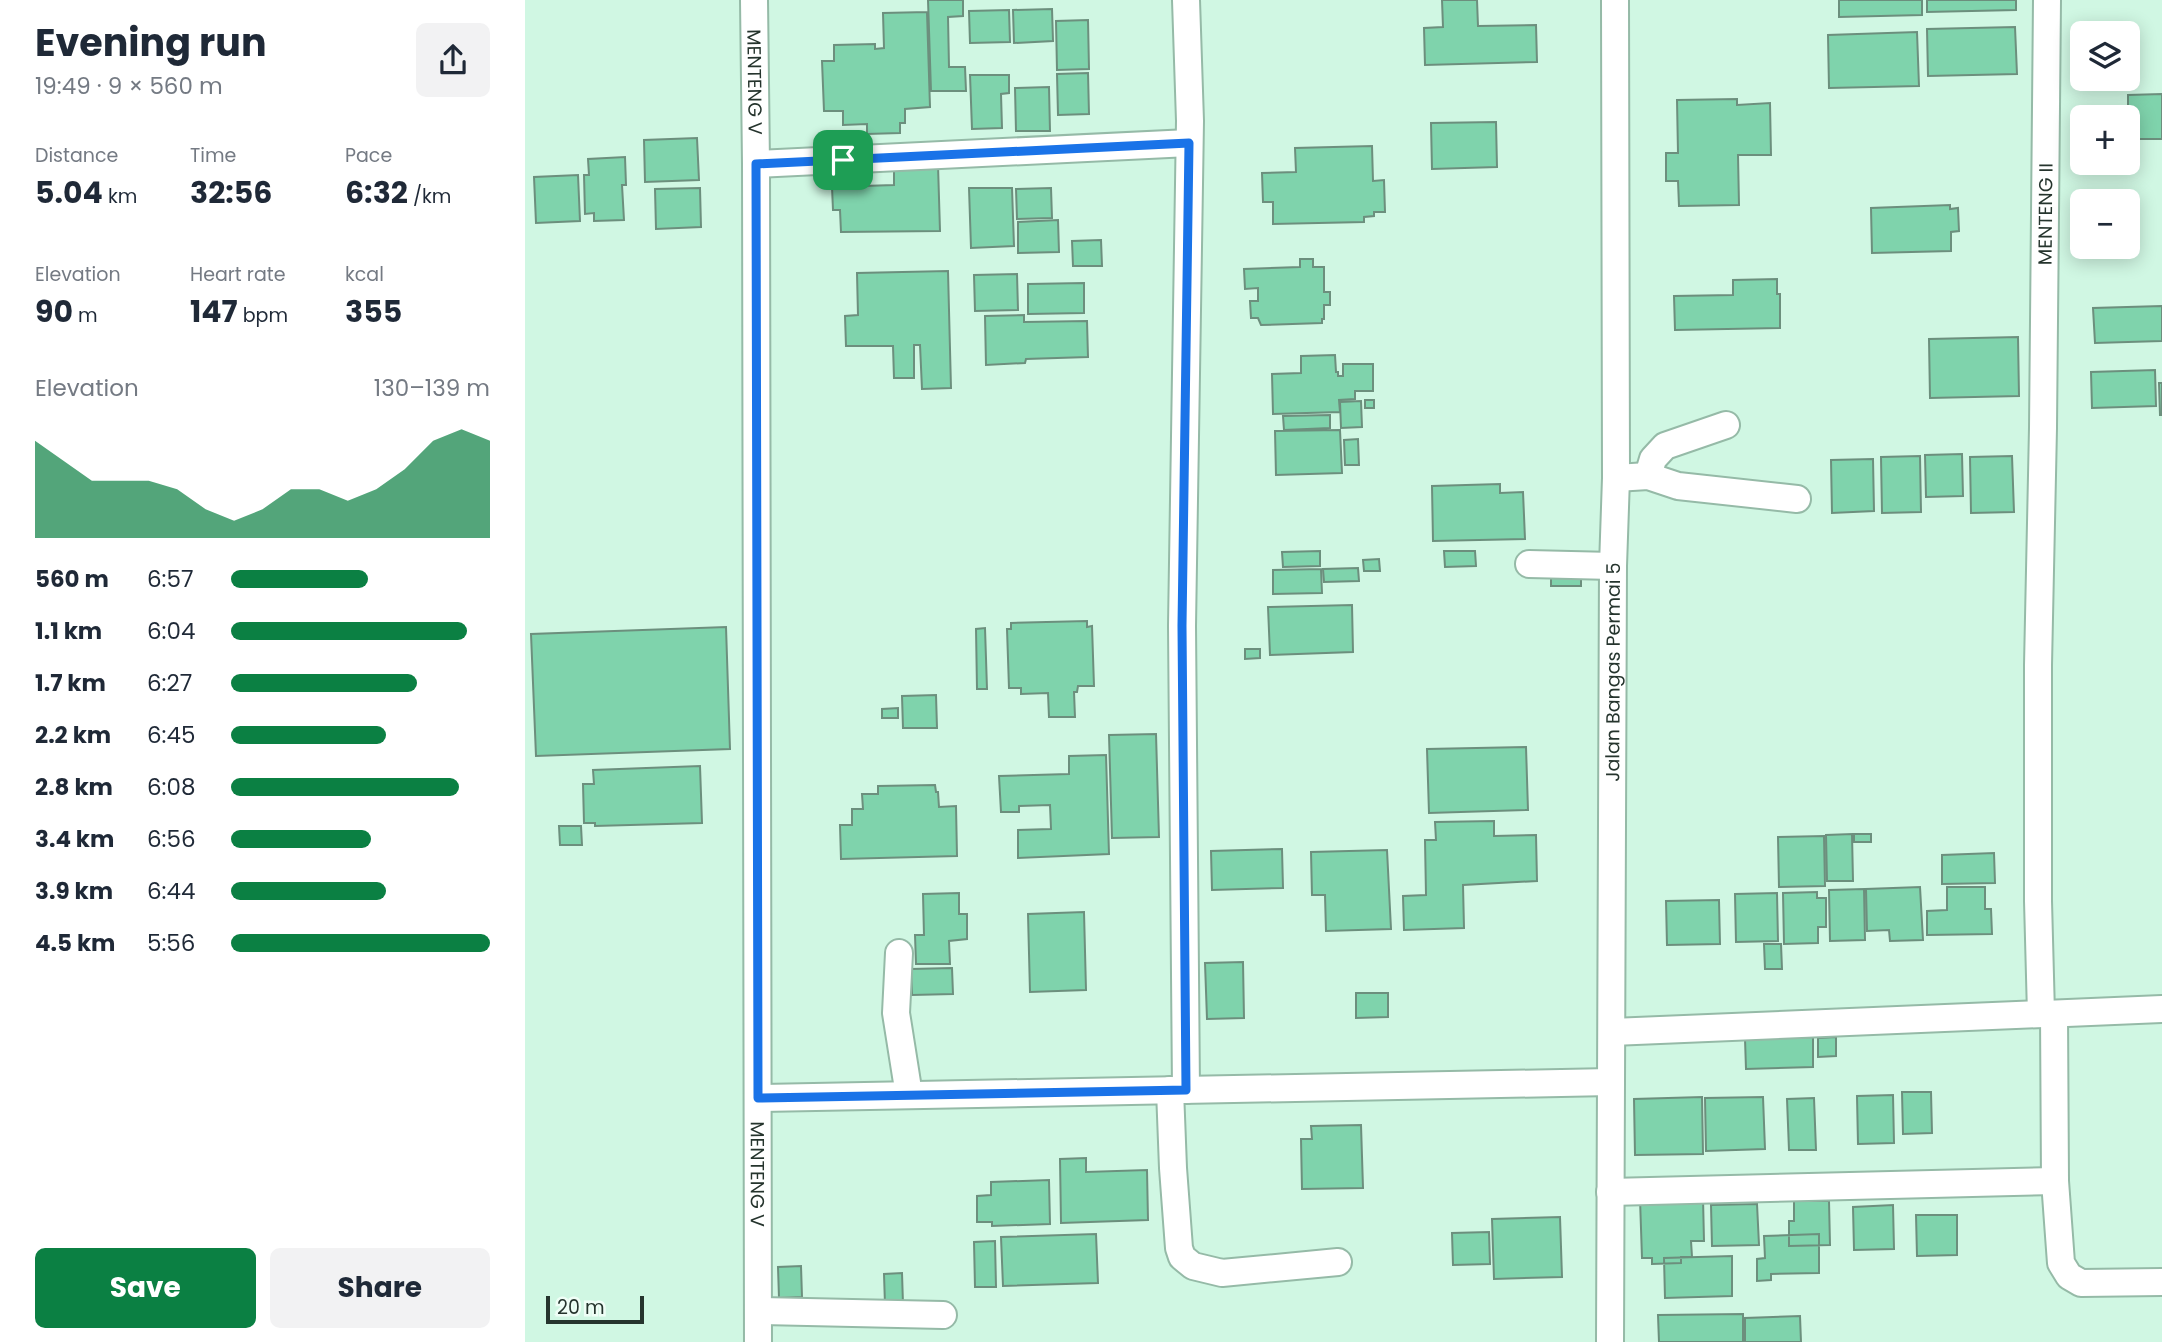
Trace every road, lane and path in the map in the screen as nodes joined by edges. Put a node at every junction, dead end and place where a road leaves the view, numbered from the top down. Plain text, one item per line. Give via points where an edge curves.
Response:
1 (754, 0) edge
2 (1186, 0) edge
3 (1615, 0) edge
4 (2047, 0) edge
5 (1189, 143) junction
6 (756, 164) junction
7 (1726, 425) dead end
8 (1648, 476) junction
9 (1616, 478) junction
10 (1797, 499) dead end
11 (1529, 564) dead end
12 (1613, 566) junction
13 (899, 953) dead end
14 (2162, 1009) edge
15 (2047, 1014) junction
16 (1612, 1032) junction
17 (1611, 1082) junction
18 (1178, 1090) junction
19 (909, 1096) junction
20 (758, 1098) junction
21 (2055, 1181) junction
22 (1610, 1192) junction
23 (1338, 1262) dead end
24 (2162, 1282) edge
25 (758, 1311) junction
26 (943, 1315) dead end
27 (758, 1342) edge
28 (1610, 1342) edge

1 - 6 street, MENTENG V
2 - 5 street
3 - 9 street, Jalan Bangas Permai 5
4 - 15 street, MENTENG II via 2038,665 2038,901
5 - 6 street
5 - 18 street
6 - 20 street, MENTENG V
7 - 8 street via 1665,446 1653,459
8 - 9 street
8 - 10 street via 1678,486
9 - 12 street, Jalan Bangas Permai 5
11 - 12 street
12 - 16 street, Jalan Bangas Permai 5
13 - 19 street via 896,1013
14 - 15 street
15 - 16 street
15 - 21 street, MENTENG II
16 - 17 street, Jalan Bangas Permai 5
17 - 18 street
17 - 22 street, Jalan Bangas Permai 5
18 - 19 street
18 - 23 street via 1174,1181 1182,1257 1202,1270 1222,1273
19 - 20 street
20 - 25 street, MENTENG V
21 - 22 street
21 - 24 street, MENTENG II via 2061,1263 2069,1276 2081,1283
22 - 28 street, Jalan Bangas Permai 5
25 - 26 street
25 - 27 street, MENTENG V

